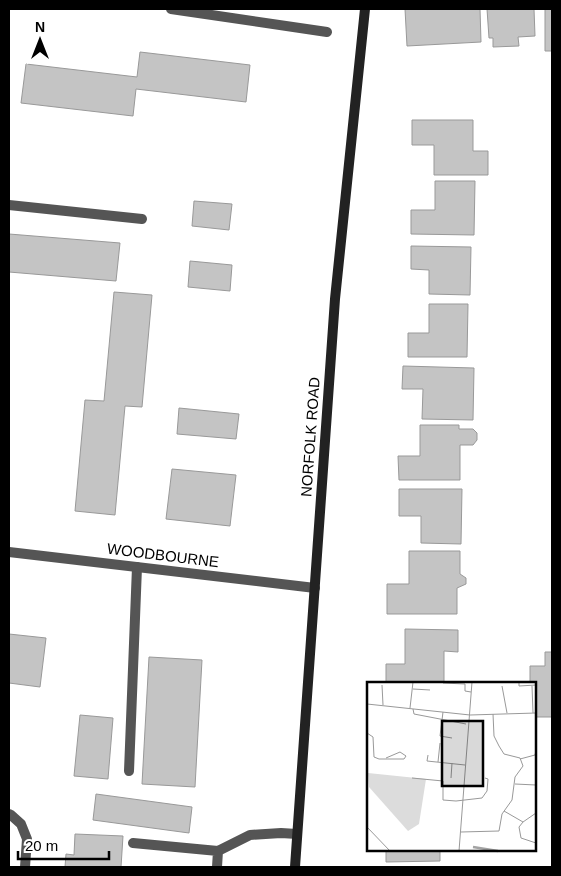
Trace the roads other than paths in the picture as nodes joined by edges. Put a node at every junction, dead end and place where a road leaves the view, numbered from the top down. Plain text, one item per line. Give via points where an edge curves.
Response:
1 (171, 9) edge
2 (364, 9) edge
3 (328, 32) dead end
4 (9, 205) edge
5 (142, 219) dead end
6 (9, 552) edge
7 (137, 567) junction
8 (315, 588) junction
9 (129, 771) dead end
10 (9, 814) edge
11 (297, 834) junction
12 (133, 843) dead end
13 (218, 851) junction
14 (25, 867) edge
15 (218, 867) edge
16 (295, 867) edge

1 - 3 street
2 - 8 main road, NORFOLK ROAD via 335,299
4 - 5 street
6 - 7 street, WOODBOURNE
7 - 8 street, WOODBOURNE
7 - 9 street
8 - 11 main road, NORFOLK ROAD
10 - 14 street via 21,824 28,840
11 - 13 street via 250,835
11 - 16 main road, NORFOLK ROAD
12 - 13 street
13 - 15 street

